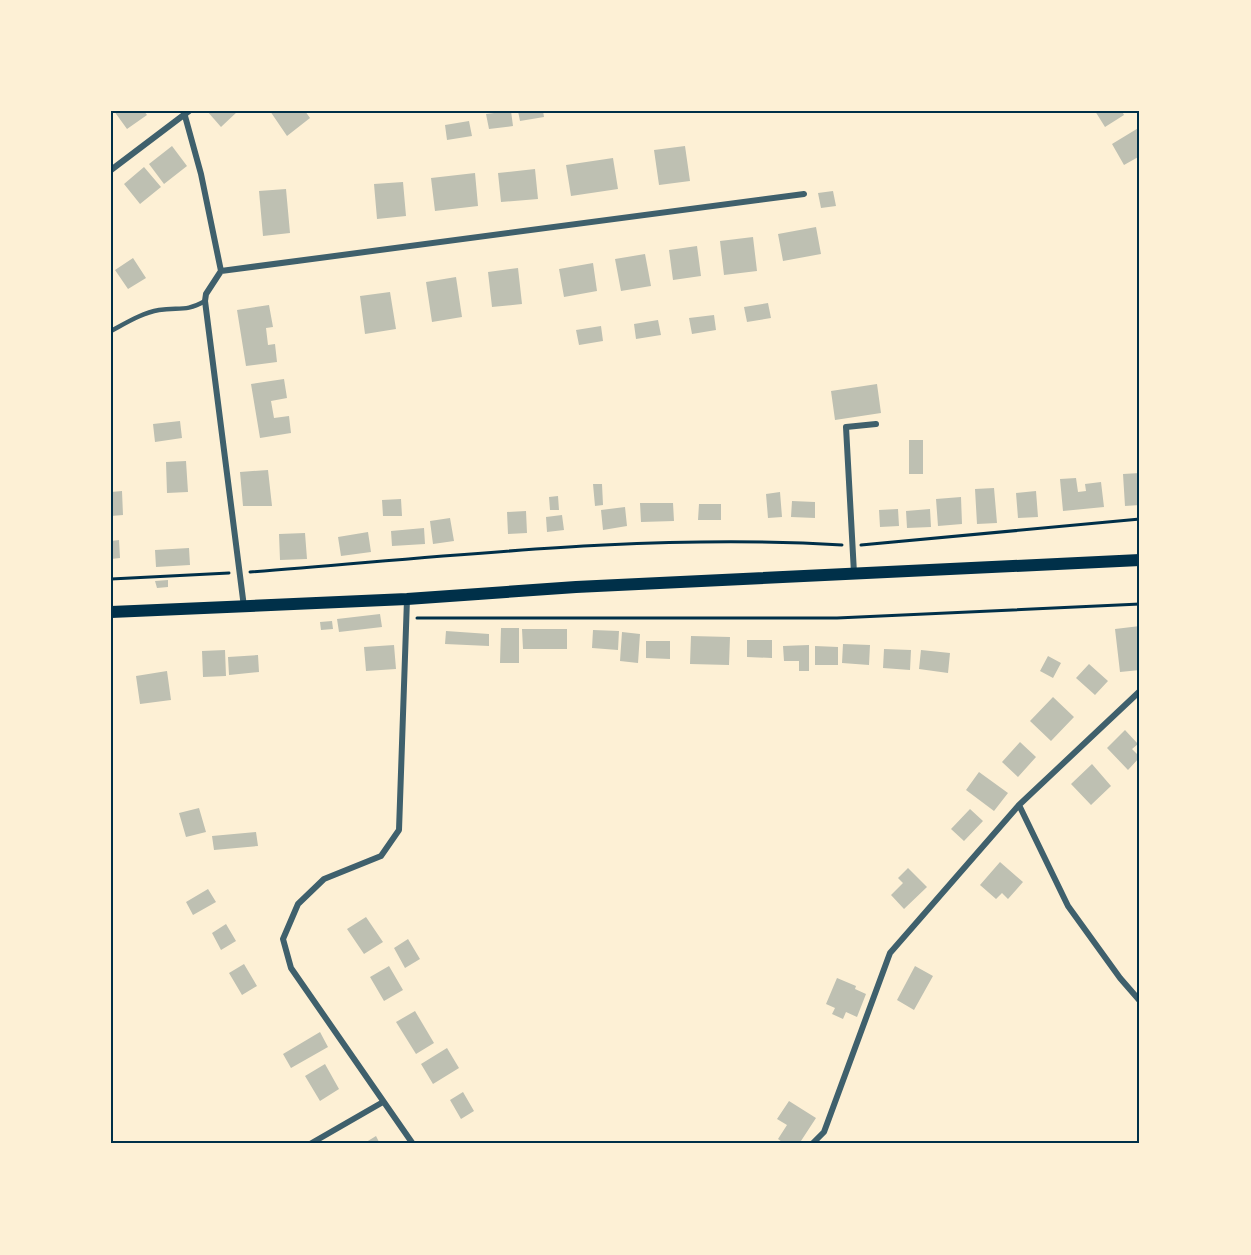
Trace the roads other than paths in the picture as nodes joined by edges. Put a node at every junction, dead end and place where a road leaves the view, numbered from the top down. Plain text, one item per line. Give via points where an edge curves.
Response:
1 (187, 113) edge
2 (111, 170) edge
3 (804, 194) dead end
4 (221, 271) junction
5 (205, 301) junction
6 (111, 331) edge
7 (876, 424) dead end
8 (1140, 560) edge
9 (854, 573) junction
10 (407, 599) junction
11 (244, 607) junction
12 (111, 612) edge
13 (1140, 691) edge
14 (1019, 805) junction
15 (1140, 1000) edge
16 (383, 1102) junction
17 (310, 1144) edge
18 (414, 1144) edge
19 (812, 1144) edge

1 - 2 street
1 - 4 street
3 - 4 street
4 - 5 street
5 - 6 lane via 190,309 159,310 139,316
5 - 11 street
7 - 9 street via 846,427
8 - 9 main road
9 - 10 main road
10 - 11 main road
10 - 16 street via 399,830 381,856 324,879 298,904 283,939 291,968
11 - 12 main road
13 - 14 street
14 - 15 street via 1068,906
14 - 19 street via 890,953 824,1132
16 - 17 street
16 - 18 street

